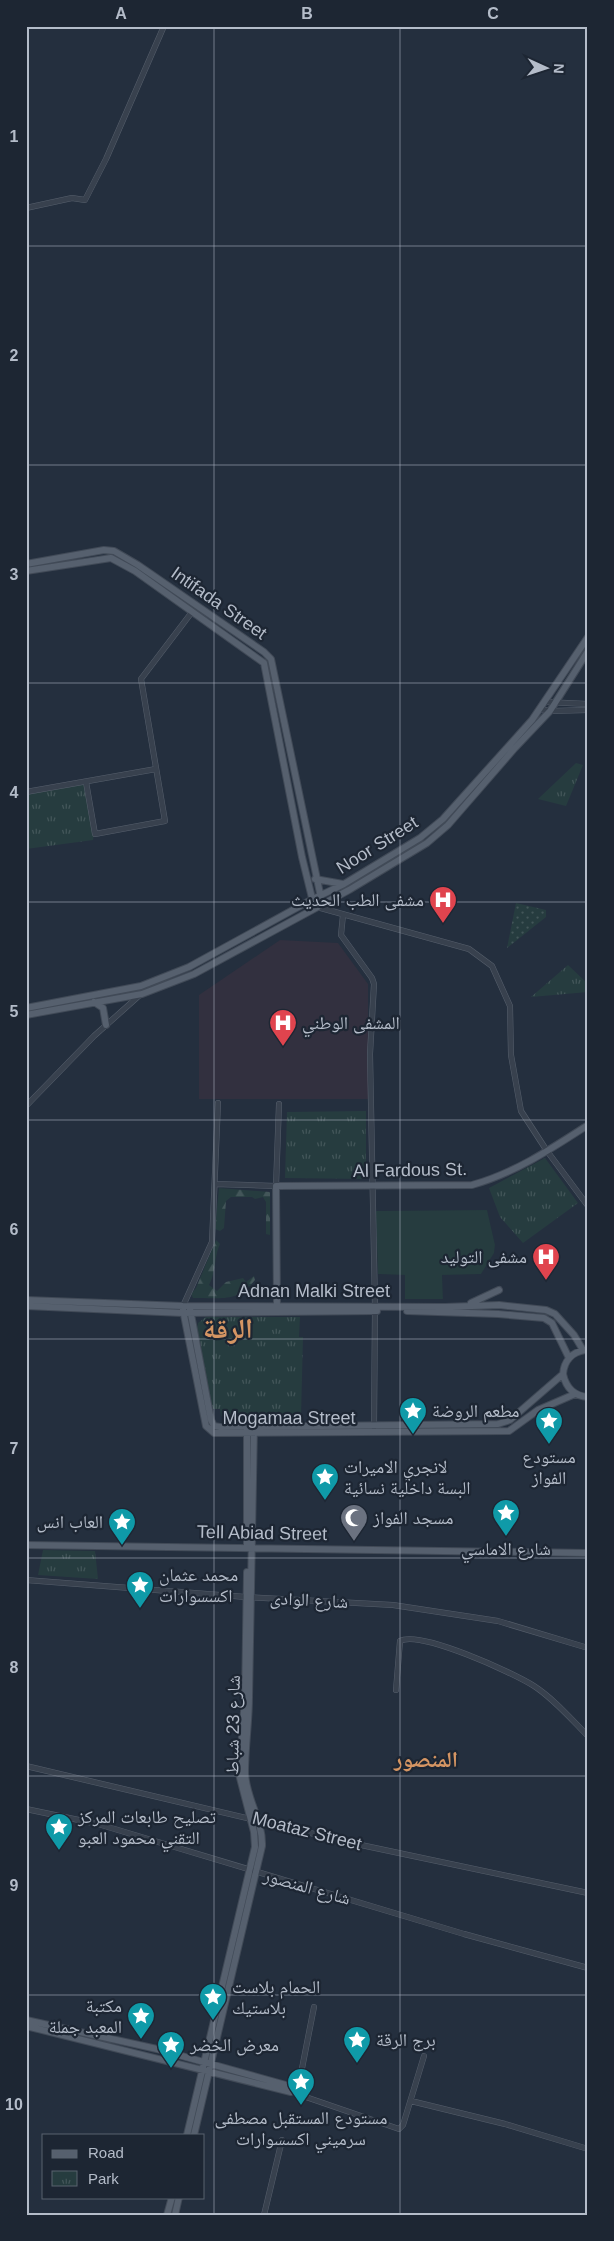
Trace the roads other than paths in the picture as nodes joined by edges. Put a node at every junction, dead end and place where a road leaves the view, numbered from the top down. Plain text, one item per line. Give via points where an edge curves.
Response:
1 (164, 26) edge
2 (26, 208) edge
3 (26, 564) edge
4 (26, 571) edge
5 (192, 612) junction
6 (588, 637) edge
7 (588, 651) edge
8 (546, 702) junction
9 (555, 703) junction
10 (588, 704) edge
11 (540, 709) junction
12 (588, 710) edge
13 (550, 711) junction
14 (156, 769) junction
15 (86, 782) junction
16 (26, 792) edge
17 (315, 879) junction
18 (344, 884) junction
19 (319, 896) junction
20 (311, 900) junction
21 (317, 907) junction
22 (325, 907) junction
23 (343, 915) junction
24 (154, 986) junction
25 (141, 990) junction
26 (94, 1002) junction
27 (26, 1008) edge
28 (26, 1015) edge
29 (106, 1025) junction
30 (218, 1103) dead end
31 (279, 1104) dead end
32 (26, 1106) edge
33 (588, 1124) edge
34 (547, 1151) junction
35 (215, 1184) junction
36 (276, 1186) junction
37 (374, 1186) junction
38 (588, 1206) edge
39 (499, 1290) dead end
40 (26, 1300) edge
41 (26, 1306) edge
42 (464, 1306) junction
43 (277, 1308) junction
44 (186, 1309) junction
45 (375, 1309) junction
46 (586, 1350) edge
47 (569, 1358) junction
48 (563, 1374) junction
49 (575, 1394) junction
50 (588, 1397) edge
51 (374, 1429) junction
52 (247, 1430) junction
53 (254, 1430) junction
54 (26, 1545) edge
55 (249, 1548) junction
56 (588, 1553) edge
57 (26, 1580) edge
58 (249, 1597) junction
59 (588, 1648) edge
60 (396, 1690) dead end
61 (588, 1736) edge
62 (26, 1766) edge
63 (26, 1810) edge
64 (251, 1817) junction
65 (259, 1819) junction
66 (253, 1871) junction
67 (588, 1892) edge
68 (588, 1968) edge
69 (314, 2007) dead end
70 (26, 2020) edge
71 (26, 2026) edge
72 (424, 2056) dead end
73 (207, 2066) junction
74 (298, 2090) junction
75 (410, 2100) junction
76 (187, 2134) edge
77 (194, 2134) edge
78 (282, 2140) dead end
79 (588, 2149) edge
80 (172, 2198) edge
81 (179, 2198) edge
82 (167, 2215) edge
83 (175, 2215) edge
84 (264, 2215) edge

1 - 2 street via 85,200 72,198
3 - 17 main road, Intifada Street via 114,551 264,652 270,659
4 - 5 main road, Intifada Street via 112,558
5 - 14 street via 141,679
5 - 20 main road, Intifada Street via 264,663
6 - 8 main road, Noor Street
7 - 9 main road, Noor Street
8 - 9 street
8 - 11 main road, Noor Street
9 - 10 street
9 - 13 main road, Noor Street
11 - 13 street
11 - 18 main road, Noor Street via 443,819 420,838
12 - 13 street
13 - 22 main road, Noor Street via 448,825 427,843
14 - 15 street
14 - 15 street via 165,821 95,834
15 - 16 street
17 - 18 main road
17 - 19 main road, Intifada Street
18 - 19 main road, Noor Street
19 - 20 main road, Noor Street
19 - 22 main road, Intifada Street
20 - 21 main road, Intifada Street
20 - 24 main road, Noor Street
21 - 22 main road, Noor Street
21 - 24 main road, Noor Street via 194,974
22 - 23 street
23 - 34 street via 469,949 492,966 510,1006 511,1055 521,1111
23 - 37 street via 342,935 374,984 370,1054
24 - 25 main road, Noor Street
25 - 26 main road, Noor Street
25 - 27 main road, Noor Street
25 - 29 street
26 - 28 main road, Noor Street
26 - 29 main road via 102,1008
29 - 32 street
30 - 35 street
31 - 36 street
33 - 34 main road, Al Fardous St.
34 - 37 main road, Al Fardous St. via 498,1178 472,1185
34 - 38 street
35 - 36 street
35 - 44 street, Mogamaa Street via 212,1242 188,1296
36 - 37 main road, Al Fardous St.
36 - 43 main road
37 - 45 street
39 - 42 main road
40 - 44 main road, Adnan Malki Street
41 - 44 main road, Adnan Malki Street
42 - 45 main road, Adnan Malki Street
42 - 46 main road, Adnan Malki Street via 499,1305 546,1310 562,1320
43 - 44 main road, Adnan Malki Street
43 - 45 main road, Adnan Malki Street
44 - 52 main road, Mogamaa Street via 214,1426
45 - 47 main road, Adnan Malki Street via 544,1318 552,1323
45 - 51 street
46 - 47 main road
47 - 48 main road
48 - 49 main road via 566,1386
48 - 51 main road, Mogamaa Street via 510,1420 498,1424
49 - 50 main road
49 - 51 main road, Mogamaa Street via 538,1410 509,1431
51 - 53 main road, Mogamaa Street
52 - 53 main road, Mogamaa Street
52 - 55 main road, شارع 23 شباط
53 - 55 main road, شارع 23 شباط
54 - 55 main road, Tell Abiad Street
55 - 56 main road, Tell Abiad Street
55 - 58 main road, شارع 23 شباط
57 - 58 street, شارع الوادى
58 - 59 street, شارع الوادى via 393,1605 463,1614 512,1624
58 - 64 main road, شارع 23 شباط via 239,1774
58 - 65 main road, شارع 23 شباط via 246,1773
60 - 61 street via 400,1641 410,1638 457,1649 534,1686
62 - 64 street, Moataz Street
63 - 66 street, شارع المنصور via 98,1824
64 - 65 street, Moataz Street
64 - 66 main road, شارع 23 شباط
65 - 66 main road, شارع 23 شباط via 262,1846
65 - 67 street, Moataz Street via 361,1845
66 - 68 street, شارع المنصور
66 - 73 main road, شارع 23 شباط
69 - 74 street
70 - 73 main road
71 - 73 main road
72 - 75 street
73 - 74 main road via 291,2092
73 - 76 main road, شارع 23 شباط
73 - 77 main road, شارع 23 شباط
74 - 75 street via 297,2094 396,2129 403,2125
75 - 79 street
78 - 84 street
80 - 82 main road
81 - 83 main road

